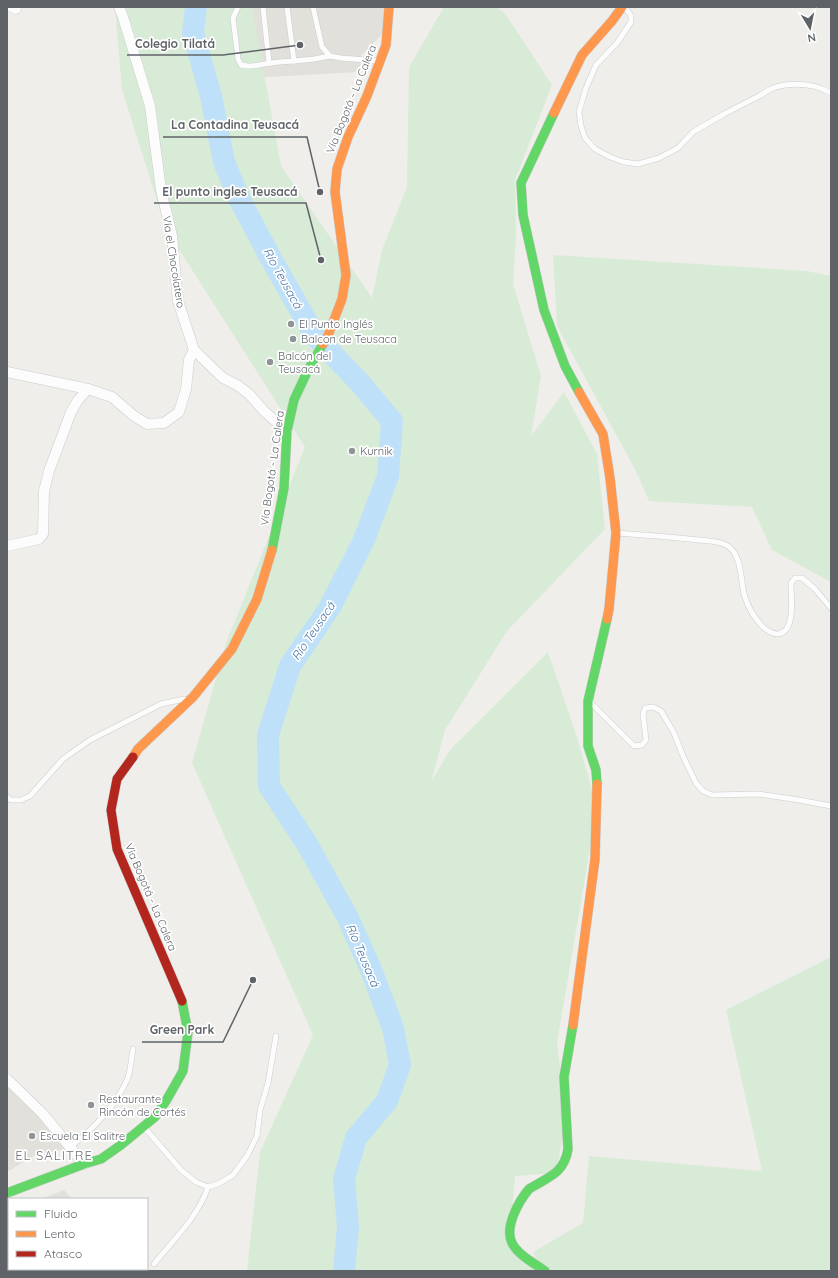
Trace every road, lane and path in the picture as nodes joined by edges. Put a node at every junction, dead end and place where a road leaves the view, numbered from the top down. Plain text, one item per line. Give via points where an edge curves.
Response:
1 (119, 7) edge
2 (238, 7) edge
3 (263, 7) edge
4 (287, 7) edge
5 (312, 7) edge
6 (389, 7) edge
7 (622, 7) edge
8 (625, 7) edge
9 (330, 56) junction
10 (294, 61) junction
11 (380, 62) junction
12 (269, 63) junction
13 (831, 93) edge
14 (194, 350) junction
15 (7, 372) edge
16 (88, 389) junction
17 (287, 431) junction
18 (616, 533) junction
19 (7, 546) edge
20 (831, 608) edge
21 (193, 697) junction
22 (588, 701) junction
23 (7, 797) edge
24 (831, 806) edge
25 (276, 1036) dead end
26 (133, 1049) dead end
27 (7, 1079) edge
28 (144, 1127) junction
29 (70, 1147) junction
30 (84, 1164) junction
31 (208, 1187) junction
32 (7, 1193) edge
33 (154, 1264) dead end
34 (545, 1271) edge

1 - 14 street, Vía el Chocolatero via 150,106 162,190 172,236 178,301
2 - 12 lane via 233,18 241,65 258,66
3 - 12 lane
4 - 10 lane
5 - 9 lane via 322,47
6 - 11 main road, Vía Bogotá - La Calera via 386,45
7 - 18 main road via 582,55 521,183 523,216 544,310 565,366 603,434
8 - 13 lane via 631,16 631,22 617,43 596,65 579,112 585,138 595,149 610,157 638,164 659,158 678,148 693,132 774,88 813,85
9 - 10 lane
9 - 11 lane
10 - 12 lane
11 - 17 main road, Vía Bogotá - La Calera via 337,170 335,192 346,275 342,299 327,338 294,400
14 - 16 street via 189,360 186,389 179,412 164,423 147,424 112,397
14 - 17 street, Vía el Chocolatero via 223,378 249,394
15 - 16 street
16 - 19 street via 71,412 49,471 44,491 43,534 39,539
17 - 21 main road, Vía Bogotá - La Calera via 284,488 272,550 257,599 232,649
18 - 20 lane via 669,536 728,546 735,553 745,597 755,619 776,634 784,633 789,627 791,583 795,578 802,578
18 - 22 main road via 609,608
21 - 23 lane via 160,704 90,740 63,759 30,796 21,800
21 - 28 main road, Vía Bogotá - La Calera via 138,749 118,779 111,810 117,849 183,1004 188,1032 183,1071 158,1112
22 - 24 lane via 634,746 642,745 646,740 643,714 645,708 653,707 661,711 702,791 712,795 759,794
22 - 34 main road via 588,746 596,770 597,790 595,859 574,1022 564,1077 567,1159 556,1173 529,1189 514,1213 509,1236 516,1248
25 - 31 lane via 257,1136 247,1156 233,1174
26 - 29 lane via 128,1079 113,1104 92,1128
27 - 29 street via 43,1114
28 - 30 main road, Vía Bogotá - La Calera via 101,1159
28 - 31 lane via 181,1170 196,1182
29 - 30 street
30 - 32 main road, Vía Bogotá - La Calera
31 - 33 lane via 196,1213

